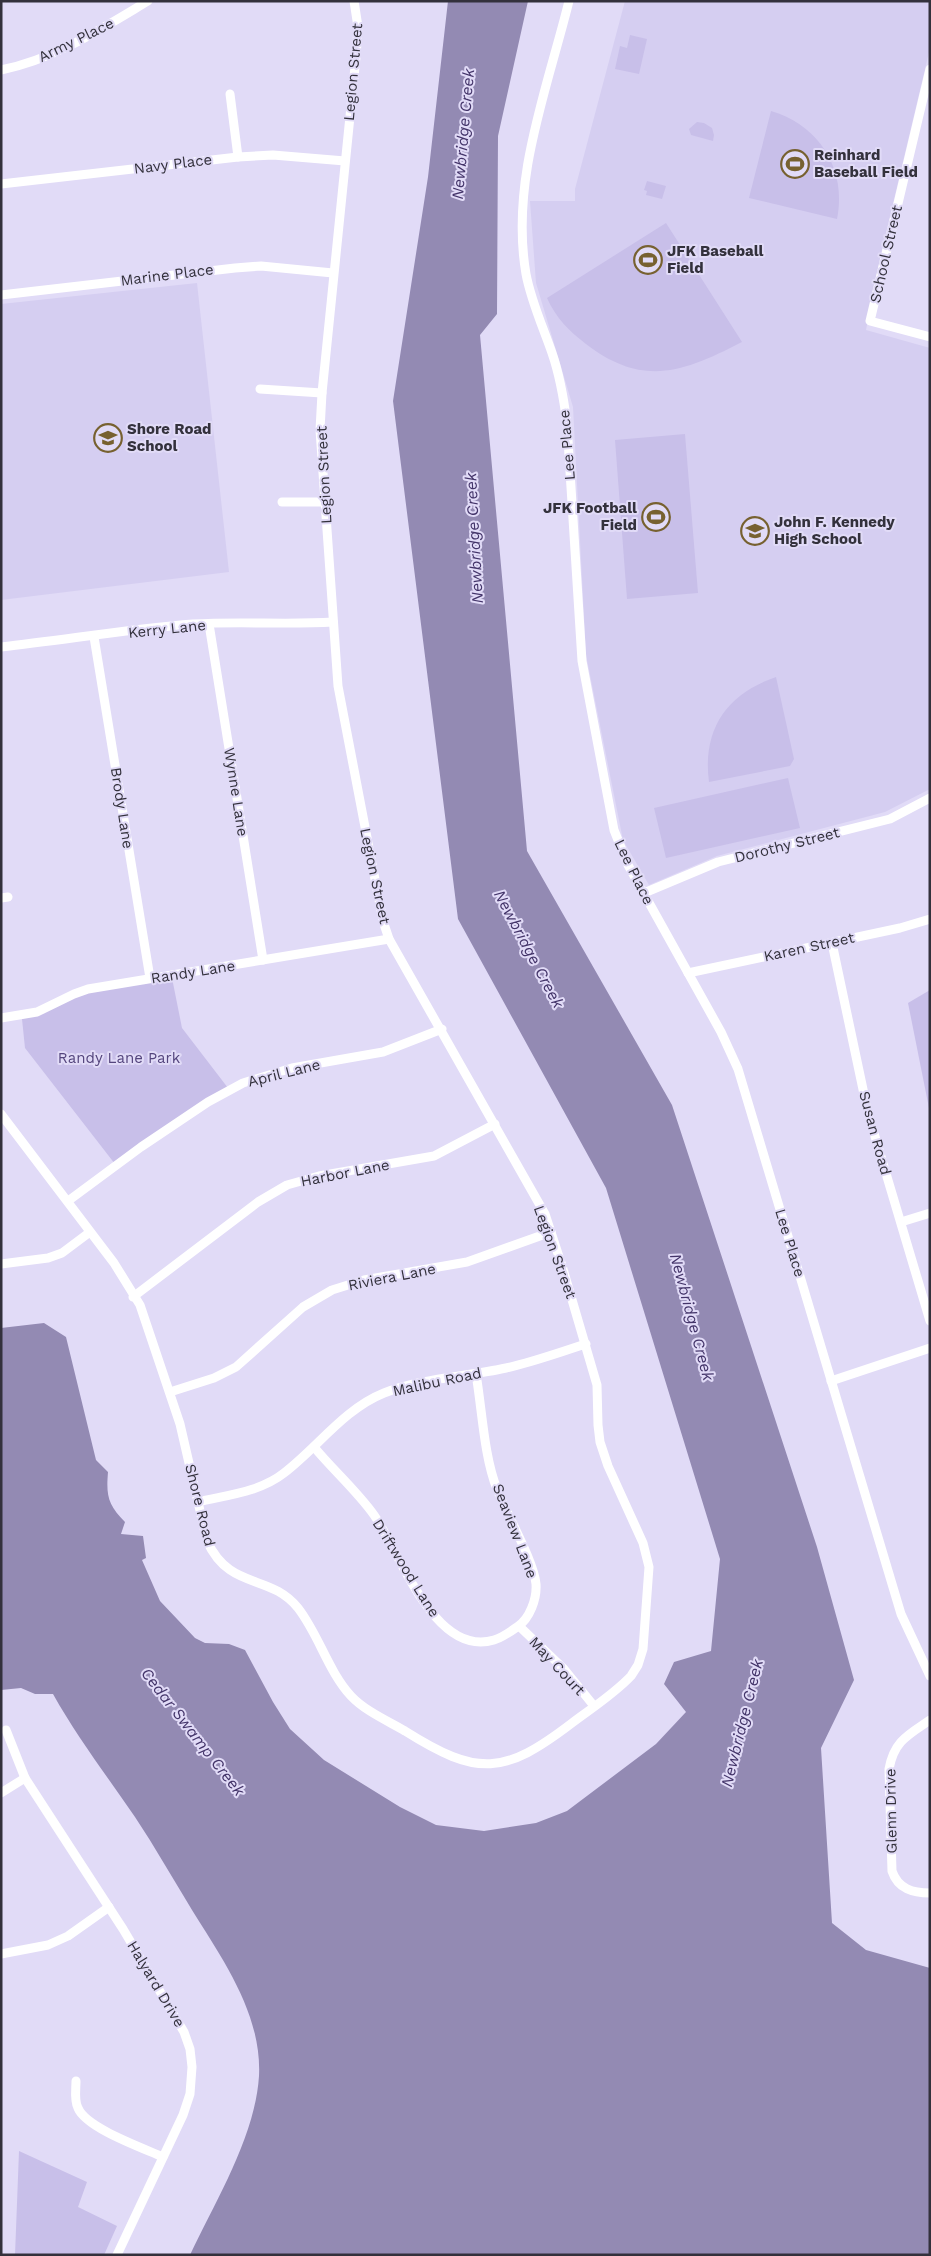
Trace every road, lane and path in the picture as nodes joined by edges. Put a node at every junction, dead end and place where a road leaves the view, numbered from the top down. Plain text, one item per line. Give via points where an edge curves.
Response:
1 (148, 1) edge
2 (354, 1) edge
3 (569, 1) edge
4 (930, 69) edge
5 (1, 70) edge
6 (230, 94) dead end
7 (238, 157) junction
8 (345, 161) junction
9 (1, 184) edge
10 (334, 273) junction
11 (1, 295) edge
12 (930, 336) edge
13 (260, 389) dead end
14 (322, 393) junction
15 (282, 502) dead end
16 (325, 502) junction
17 (333, 622) junction
18 (209, 624) junction
19 (94, 637) junction
20 (1, 648) edge
21 (930, 798) edge
22 (644, 893) junction
23 (930, 919) edge
24 (389, 939) junction
25 (832, 942) junction
26 (264, 960) junction
27 (688, 973) junction
28 (150, 978) junction
29 (1, 1018) edge
30 (442, 1029) junction
31 (1, 1114) edge
32 (495, 1124) junction
33 (68, 1201) junction
34 (930, 1213) edge
35 (900, 1222) junction
36 (90, 1232) junction
37 (551, 1232) junction
38 (1, 1264) edge
39 (133, 1296) junction
40 (930, 1321) edge
41 (586, 1344) junction
42 (930, 1348) edge
43 (476, 1374) junction
44 (831, 1380) junction
45 (170, 1392) junction
46 (314, 1448) junction
47 (198, 1502) junction
48 (520, 1626) junction
49 (930, 1676) edge
50 (594, 1706) junction
51 (930, 1720) edge
52 (6, 1730) dead end
53 (25, 1778) junction
54 (1, 1793) edge
55 (930, 1893) edge
56 (109, 1907) junction
57 (1, 1954) edge
58 (76, 2081) dead end
59 (163, 2157) junction
60 (118, 2255) edge

1 - 5 street, Army Place via 50,55
2 - 8 street, Legion Street via 357,35
3 - 22 street, Lee Place via 530,151 523,194 522,229 526,273 533,302 562,387 582,661 602,773 619,846
4 - 12 street, School Street via 870,321
6 - 7 street
7 - 8 street, Navy Place via 273,155
7 - 9 street, Navy Place
8 - 10 street, Legion Street
10 - 11 street, Marine Place via 261,266
10 - 14 street, Legion Street
13 - 14 street
14 - 16 street, Legion Street via 320,430
15 - 16 street
16 - 17 street, Legion Street
17 - 18 street, Kerry Lane
17 - 24 street, Legion Street via 338,686 376,888
18 - 19 street, Kerry Lane
18 - 26 street, Wynne Lane
19 - 20 street, Kerry Lane
19 - 28 street, Brody Lane
21 - 22 street, Dorothy Street via 890,819 718,862
22 - 27 street, Lee Place
23 - 25 street, Karen Street
24 - 26 street, Randy Lane
24 - 30 street, Legion Street
25 - 27 street, Karen Street
25 - 35 street, Susan Road via 868,1113
26 - 28 street, Randy Lane
27 - 44 street, Lee Place via 738,1070
28 - 29 street, Randy Lane via 88,989 37,1012
30 - 32 street, Legion Street
30 - 33 street, April Lane via 383,1052 292,1068 223,1092
31 - 33 street, Shore Road
32 - 37 street, Legion Street via 545,1214
32 - 39 street, Harbor Lane via 434,1156 319,1176 287,1185 258,1202
33 - 36 street, Shore Road
34 - 35 street
35 - 40 street, Susan Road
36 - 38 street via 62,1253
36 - 39 street, Shore Road
37 - 41 street, Legion Street
37 - 45 street, Riviera Lane via 466,1262 364,1280 332,1290 303,1307 236,1367
39 - 45 street, Shore Road via 149,1326
41 - 43 street, Malibu Road via 508,1368
41 - 50 street, Legion Street via 597,1385 600,1442 642,1543 650,1576 643,1649 638,1665 624,1683
42 - 44 street
43 - 46 street, Malibu Road via 406,1386 383,1394 352,1413
43 - 48 street, Seaview Lane via 496,1488 536,1582 534,1601
44 - 49 street, Lee Place via 902,1614
45 - 47 street, Shore Road
46 - 47 street, Malibu Road via 284,1474 268,1483
46 - 48 street, Driftwood Lane via 374,1514 426,1606 440,1623 476,1642 494,1640
47 - 50 street, Shore Road via 207,1541 220,1563 231,1572 273,1589 290,1600 306,1620 352,1697 435,1750 472,1763 511,1760 541,1747
48 - 50 street, May Court via 564,1669
51 - 55 street, Glenn Drive via 897,1745 889,1769 894,1878 913,1892
52 - 53 street, Halyard Drive
53 - 54 street
53 - 56 street, Halyard Drive
56 - 57 street via 68,1936 48,1945
56 - 59 street, Halyard Drive via 175,2013 190,2049 190,2094
58 - 59 street via 76,2104 84,2117 96,2126
59 - 60 street, Halyard Drive

